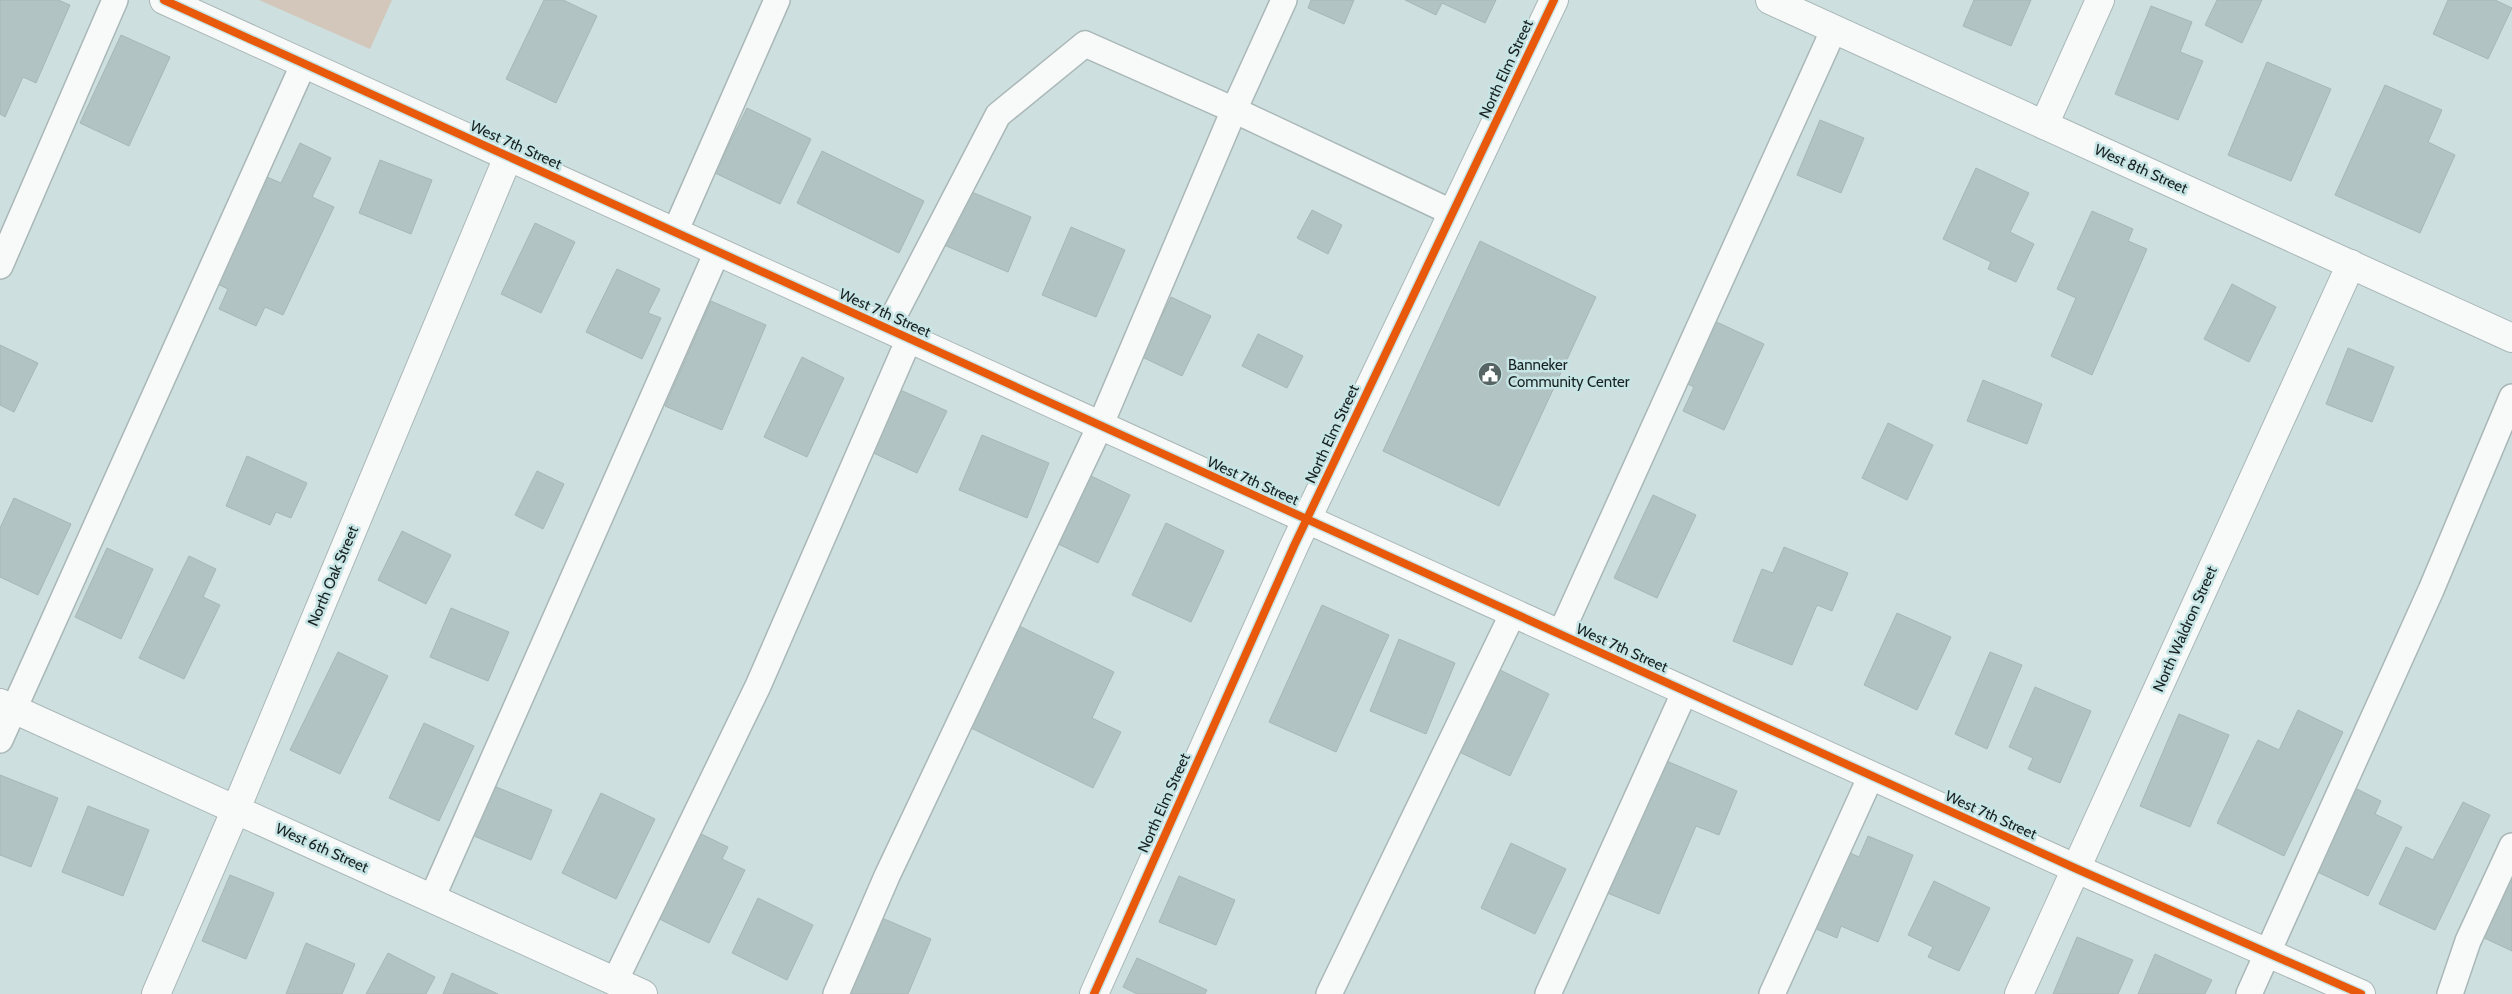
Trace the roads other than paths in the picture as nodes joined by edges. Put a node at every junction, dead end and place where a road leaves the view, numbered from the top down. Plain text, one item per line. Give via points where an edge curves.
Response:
1 (115, 0) edge
2 (164, 0) edge
3 (777, 0) edge
4 (1284, 0) edge
5 (1554, 0) edge
6 (1770, 0) edge
7 (2100, 0) edge
8 (1834, 29) junction
9 (304, 63) junction
10 (1234, 110) junction
11 (2044, 125) junction
12 (508, 157) junction
13 (1452, 213) junction
14 (675, 232) junction
15 (717, 252) junction
16 (2351, 264) junction
17 (0, 266) edge
18 (898, 334) junction
19 (2512, 338) edge
20 (2512, 397) edge
21 (1100, 426) junction
22 (1306, 520) junction
23 (1513, 613) junction
24 (1560, 635) junction
25 (1685, 692) junction
26 (7, 706) edge
27 (0, 740) edge
28 (1871, 776) junction
29 (236, 809) junction
30 (2512, 846) edge
31 (2077, 869) junction
32 (432, 898) junction
33 (2267, 953) junction
34 (614, 981) junction
35 (156, 994) edge
36 (643, 994) edge
37 (836, 994) edge
38 (1094, 994) edge
39 (1329, 994) edge
40 (1548, 994) edge
41 (1772, 994) edge
42 (2019, 994) edge
43 (2249, 994) edge
44 (2361, 994) edge
45 (2450, 994) edge

1 - 17 lane
2 - 9 street, West 7th Street
3 - 14 lane
4 - 10 lane
5 - 13 street, North Elm Street
6 - 8 street, West 8th Street
7 - 11 street
8 - 11 street, West 8th Street
8 - 24 lane
9 - 12 street, West 7th Street
9 - 26 lane
10 - 13 lane
10 - 18 lane via 1085,44 998,115
10 - 21 lane
11 - 16 street, West 8th Street
12 - 14 street, West 7th Street
12 - 29 street, North Oak Street
13 - 22 street, North Elm Street
14 - 15 street, West 7th Street
15 - 18 street, West 7th Street
15 - 32 lane
16 - 19 street, West 8th Street
16 - 31 street, North Waldron Street
18 - 21 street, West 7th Street
18 - 34 lane via 758,686
20 - 33 lane via 2431,590
21 - 22 street, West 7th Street
21 - 37 lane via 888,876
22 - 23 street, West 7th Street
22 - 38 street, North Elm Street
23 - 24 street, West 7th Street
23 - 39 lane
24 - 25 street, West 7th Street
25 - 28 street, West 7th Street
25 - 40 lane
26 - 27 lane
26 - 29 street, West 6th Street
28 - 31 street, West 7th Street
28 - 41 lane
29 - 32 street, West 6th Street
29 - 35 street, North Oak Street
30 - 45 lane via 2468,941
31 - 33 street, West 7th Street
31 - 42 street, North Waldron Street
32 - 34 street, West 6th Street
33 - 43 lane
33 - 44 street, West 7th Street
34 - 36 street, West 6th Street

